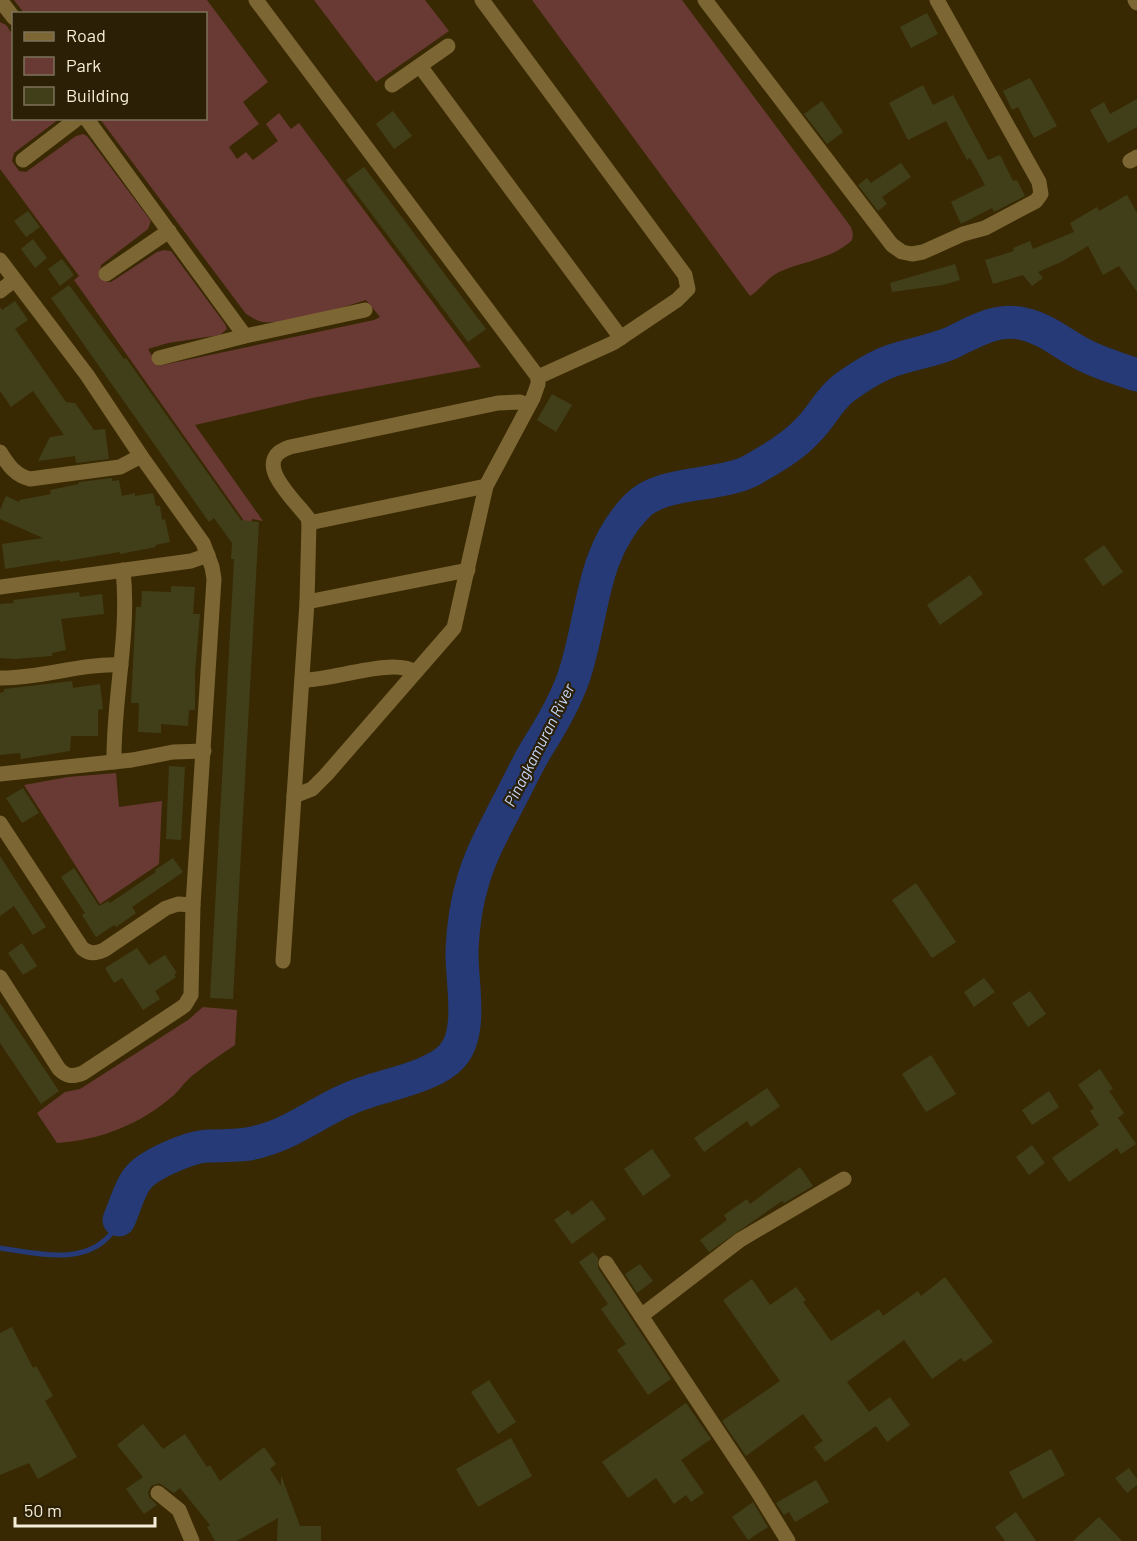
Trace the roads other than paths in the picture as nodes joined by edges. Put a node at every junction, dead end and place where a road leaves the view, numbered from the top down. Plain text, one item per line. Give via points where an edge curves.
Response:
1 (256, 0) edge
2 (482, 0) edge
3 (705, 0) edge
4 (937, 0) edge
5 (1, 2) edge
6 (12, 16) edge
7 (448, 46) dead end
8 (420, 66) junction
9 (392, 85) dead end
10 (75, 120) edge
11 (87, 120) edge
12 (23, 160) dead end
13 (169, 231) junction
14 (0, 260) edge
15 (106, 274) dead end
16 (14, 280) junction
17 (0, 291) edge
18 (365, 310) dead end
19 (245, 336) junction
20 (621, 338) junction
21 (159, 358) dead end
22 (538, 377) junction
23 (529, 405) junction
24 (0, 452) edge
25 (141, 456) junction
26 (486, 486) junction
27 (309, 523) junction
28 (208, 555) junction
29 (123, 570) junction
30 (468, 570) junction
31 (0, 587) edge
32 (307, 602) junction
33 (121, 665) junction
34 (415, 672) junction
35 (0, 678) edge
36 (302, 680) junction
37 (204, 751) junction
38 (114, 762) junction
39 (0, 774) edge
40 (294, 796) junction
41 (0, 823) edge
42 (193, 905) junction
43 (283, 961) dead end
44 (0, 977) edge
45 (844, 1179) dead end
46 (606, 1263) dead end
47 (641, 1316) junction
48 (158, 1493) dead end
49 (192, 1541) edge
50 (788, 1541) edge

1 - 22 street
2 - 20 street via 687,280 688,289 682,296
3 - 4 street via 892,245 912,254 985,228 1036,201 1041,194 1039,182
5 - 6 street
7 - 8 street
8 - 9 street
8 - 20 street
10 - 12 street
11 - 13 street
13 - 15 street
13 - 19 street
14 - 16 street
16 - 17 street
16 - 25 street via 87,375
18 - 19 street
19 - 21 street
20 - 22 street
22 - 23 street
23 - 26 street
23 - 27 street via 498,403 284,449 274,457 272,469
24 - 25 street via 15,472 30,479 120,467
25 - 28 street
26 - 27 street
26 - 30 street
27 - 32 street
28 - 29 street
28 - 37 street via 214,579
29 - 31 street
29 - 33 street
30 - 32 street
30 - 34 street via 454,628
32 - 36 street
33 - 35 street via 102,664
33 - 38 street
34 - 36 street via 391,667
34 - 40 street via 326,775 312,789
36 - 40 street
37 - 38 street
37 - 42 street
38 - 39 street
40 - 43 street
41 - 42 street via 86,951 104,950 166,908
42 - 44 street via 189,1000 82,1073 70,1076 59,1070
45 - 47 street via 740,1240
46 - 47 street
47 - 50 street
48 - 49 street via 179,1510

